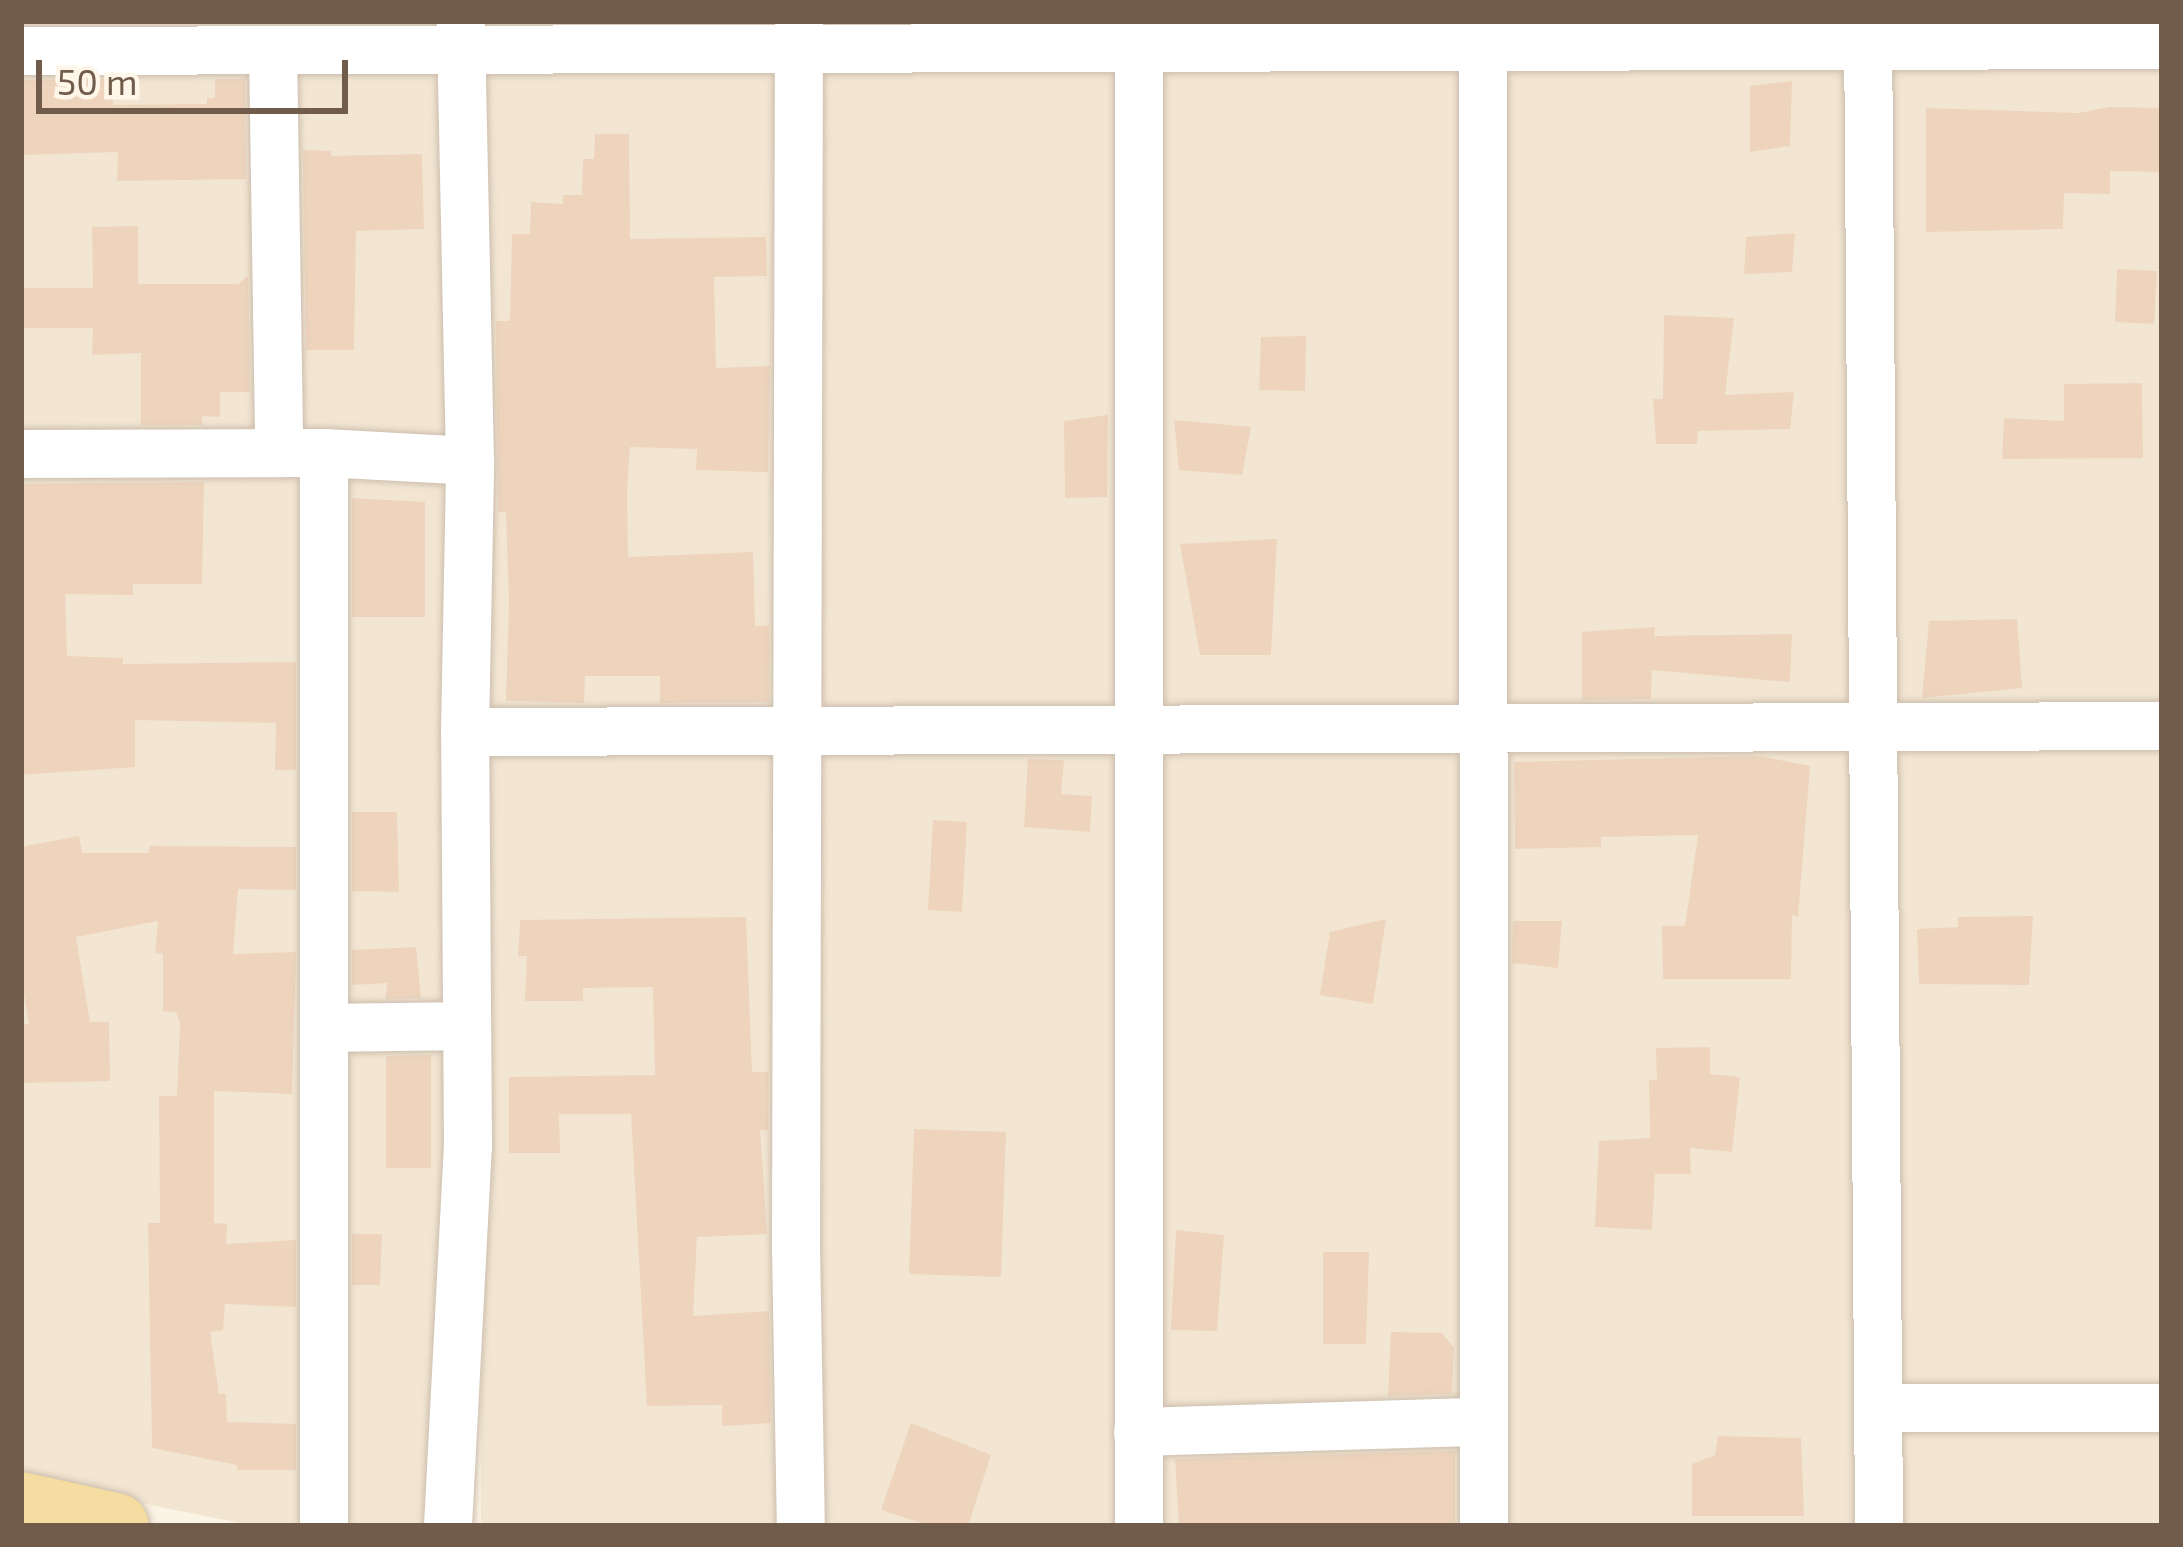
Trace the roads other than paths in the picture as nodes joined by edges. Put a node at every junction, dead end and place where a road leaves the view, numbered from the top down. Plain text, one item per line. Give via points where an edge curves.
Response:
1 (1139, 34) edge
2 (1484, 34) edge
3 (1868, 34) edge
4 (800, 35) edge
5 (461, 36) edge
6 (2162, 45) edge
7 (21, 51) edge
8 (274, 51) junction
9 (301, 453) junction
10 (21, 454) edge
11 (470, 461) junction
12 (2162, 726) edge
13 (1873, 728) junction
14 (1486, 729) junction
15 (1141, 730) junction
16 (802, 731) junction
17 (465, 732) junction
18 (467, 1026) junction
19 (323, 1028) junction
20 (1878, 1408) junction
21 (2162, 1408) edge
22 (1482, 1422) junction
23 (1138, 1432) junction
24 (21, 1505) edge
25 (116, 1526) edge
26 (324, 1526) edge
27 (448, 1526) edge
28 (801, 1526) edge
29 (1139, 1526) edge
30 (1484, 1526) edge
31 (1879, 1526) edge

1 - 2 street
1 - 4 street
1 - 15 street
2 - 3 street
2 - 14 street
3 - 6 street
3 - 13 street
4 - 5 street
4 - 16 street
5 - 8 street
5 - 11 street
7 - 8 street
8 - 9 street
9 - 10 street
9 - 11 street
9 - 19 street
11 - 17 street
12 - 13 street
13 - 14 street
13 - 20 street
14 - 15 street
14 - 22 street
15 - 16 street
15 - 23 street
16 - 17 street
16 - 28 street
17 - 18 street
18 - 19 street
18 - 27 street
19 - 26 street
20 - 21 street
20 - 31 street
22 - 23 street
22 - 30 street
23 - 29 street
24 - 25 main road

